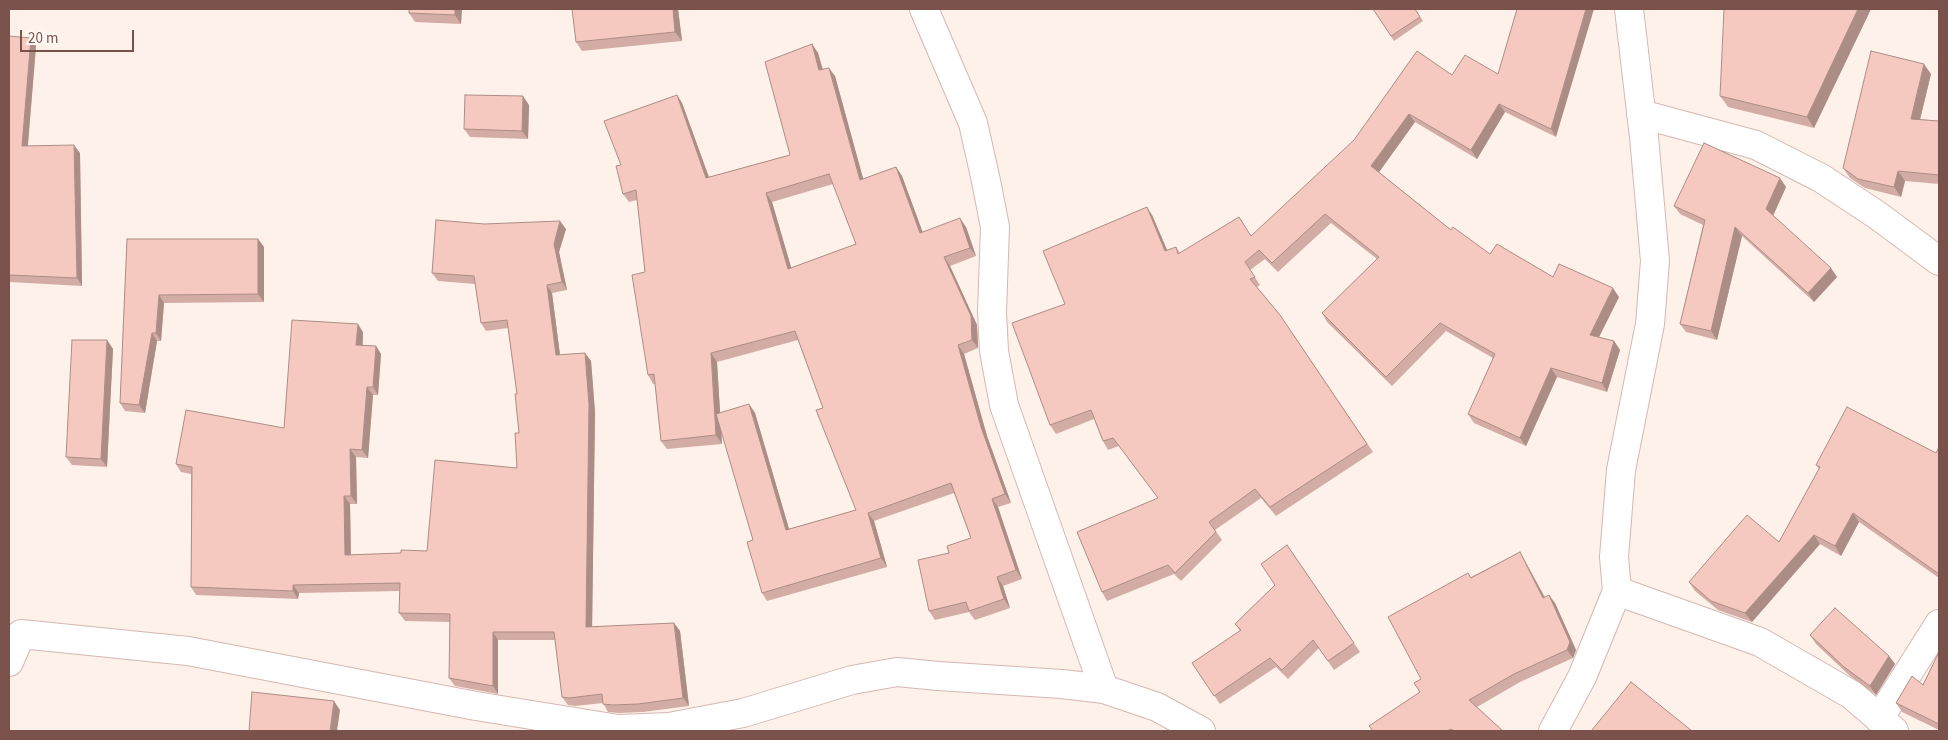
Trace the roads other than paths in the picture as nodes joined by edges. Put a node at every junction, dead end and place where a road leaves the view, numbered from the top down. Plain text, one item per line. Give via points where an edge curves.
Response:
1 (924, 9) edge
2 (1629, 9) edge
3 (1641, 114) junction
4 (1939, 261) edge
5 (1617, 591) junction
6 (1939, 624) edge
7 (15, 633) edge
8 (9, 662) edge
9 (1104, 689) junction
10 (1887, 725) edge
11 (1201, 731) edge
12 (1553, 731) edge

1 - 9 street via 973,124 986,181 994,227 994,351 1004,405
2 - 3 street
3 - 4 street via 1756,145 1821,178
3 - 5 street via 1655,262 1650,324 1621,470 1614,557
5 - 10 street via 1760,642 1852,695
5 - 12 street via 1582,677
6 - 10 street
7 - 8 street
7 - 9 street via 188,651 476,706 618,729 669,726 743,712 852,680 897,672
9 - 11 street via 1157,708

